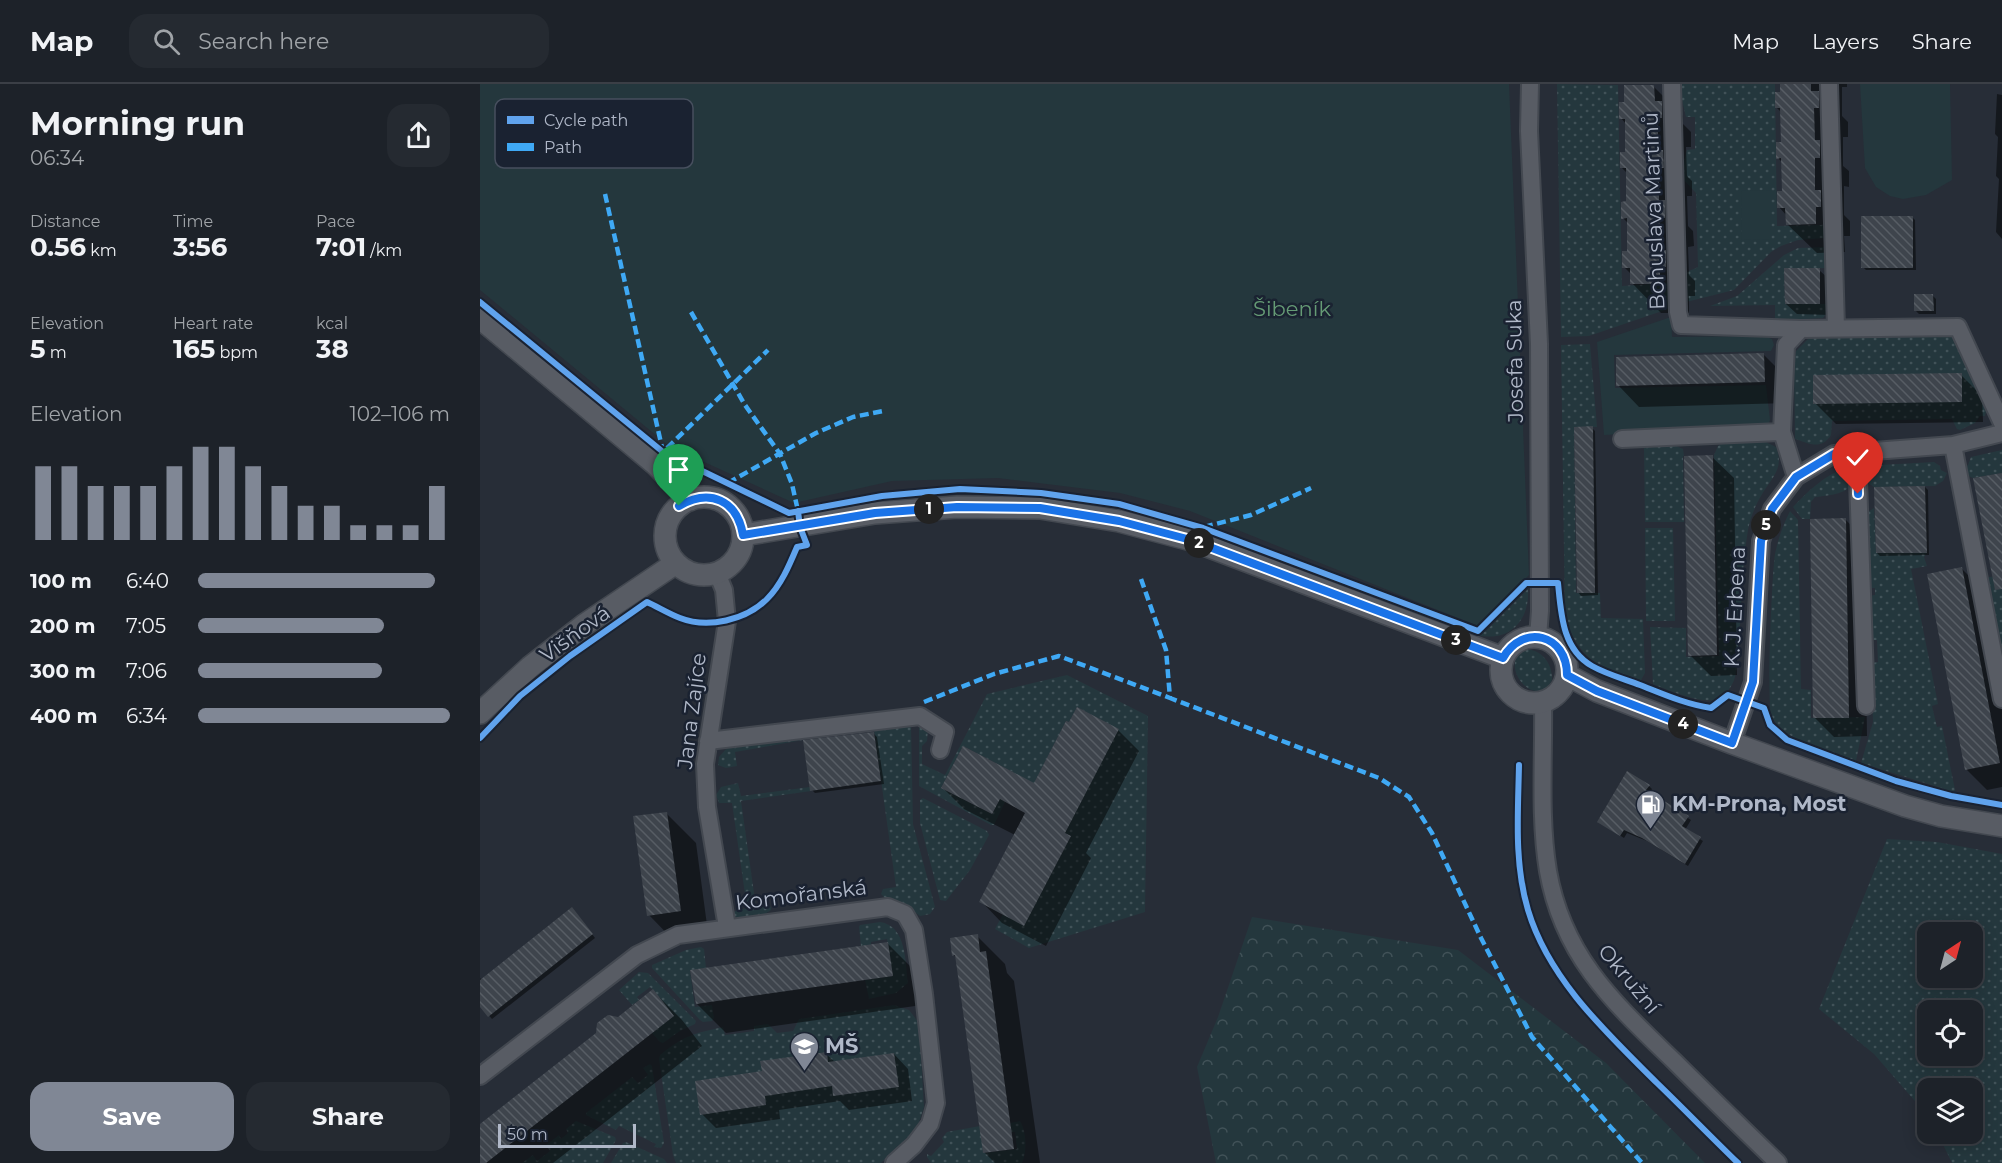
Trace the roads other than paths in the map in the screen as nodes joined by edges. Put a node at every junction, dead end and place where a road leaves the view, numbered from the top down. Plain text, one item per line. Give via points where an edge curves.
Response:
1 (1530, 84) edge
2 (1672, 84) edge
3 (1829, 84) edge
4 (480, 318) edge
5 (1801, 328) junction
6 (1836, 328) junction
7 (2002, 423) edge
8 (1782, 432) junction
9 (2002, 433) edge
10 (1622, 439) dead end
11 (1953, 445) junction
12 (1857, 452) junction
13 (1796, 477) junction
14 (690, 500) junction
15 (743, 535) junction
16 (676, 563) junction
17 (717, 573) junction
18 (1538, 636) junction
19 (1503, 658) junction
20 (1567, 675) junction
21 (2002, 699) edge
22 (1543, 702) junction
23 (1866, 706) dead end
24 (480, 713) edge
25 (708, 741) junction
26 (1732, 743) junction
27 (940, 750) dead end
28 (2002, 826) edge
29 (728, 927) junction
30 (483, 1067) edge
31 (894, 1163) edge
32 (1778, 1163) edge

1 - 18 street, Josefa Suka via 1539,344
2 - 5 street, Bohuslava Martinů via 1681,325
3 - 6 street
4 - 14 street via 655,464
5 - 6 street
5 - 8 street via 1786,345
6 - 7 street via 1958,327
8 - 10 street
8 - 13 street
9 - 11 street, K. J. Erbena
11 - 12 street, K. J. Erbena
11 - 21 street
12 - 13 street, K. J. Erbena via 1834,454
12 - 23 street
13 - 26 street, K. J. Erbena via 1772,509 1761,541 1753,682
14 - 15 street via 715,498 726,504 735,512
14 - 16 street via 679,506 666,528 669,553
15 - 17 street via 736,558
15 - 19 street via 875,513 957,507 1040,508 1119,521 1191,540
16 - 17 street via 695,574
16 - 24 street, Višňová via 530,667
17 - 25 street, Jana Zajíce via 724,590 727,621
18 - 19 street via 1517,641
18 - 20 street via 1557,645 1567,664
19 - 22 street via 1502,678 1512,695 1531,703
20 - 22 street via 1556,694
20 - 26 street via 1597,691
22 - 32 street, Okružní via 1548,870 1571,942 1590,973 1622,1009
25 - 27 street via 920,716 945,732
25 - 29 street, Jana Zajíce via 707,807
26 - 28 street via 1905,806
29 - 30 street, Komořanská via 678,935 637,955
29 - 31 street, Komořanská via 888,907 905,914 914,930 936,1103 930,1124

